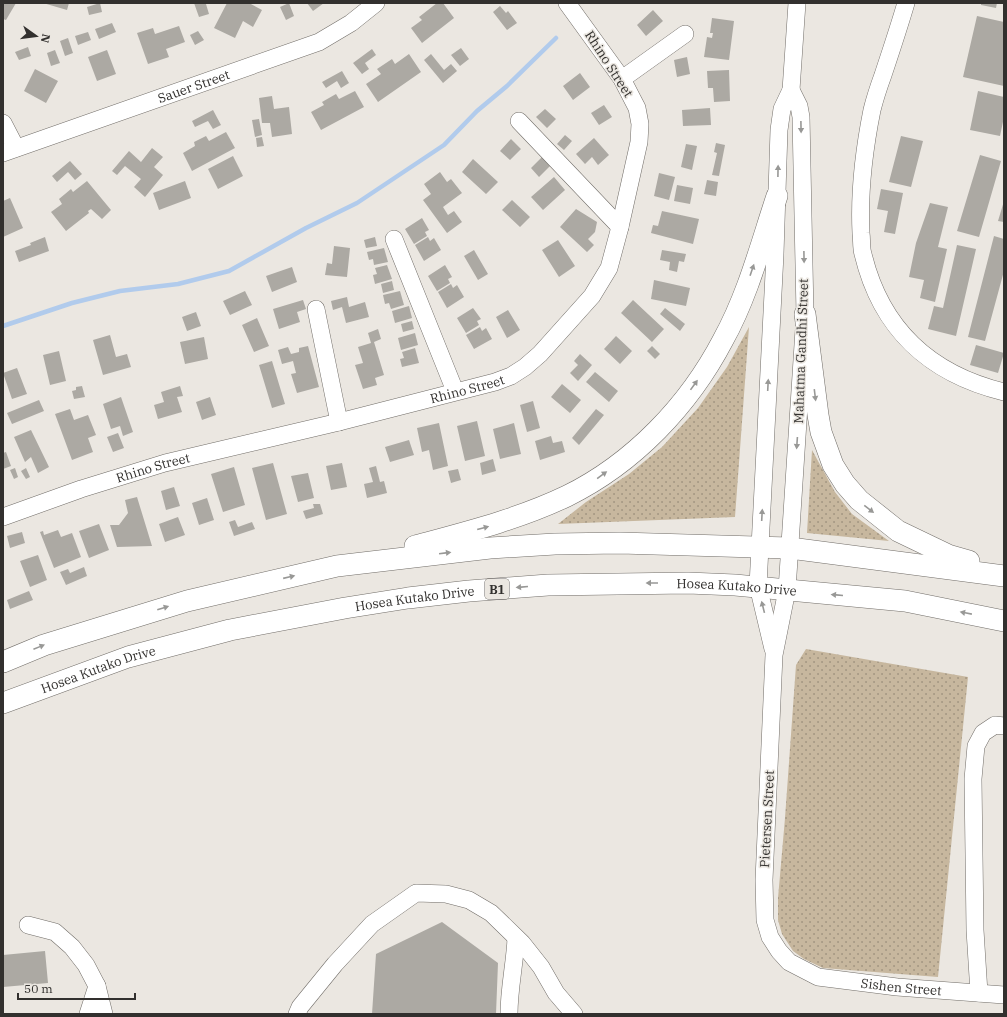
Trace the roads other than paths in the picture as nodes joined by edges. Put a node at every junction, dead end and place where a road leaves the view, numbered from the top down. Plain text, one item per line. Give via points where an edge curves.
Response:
1 (376, 3) edge
2 (568, 3) edge
3 (797, 3) edge
4 (906, 3) edge
5 (685, 34) dead end
6 (622, 80) junction
7 (791, 90) junction
8 (519, 121) dead end
9 (3, 123) edge
10 (9, 150) edge
11 (777, 196) junction
12 (620, 227) junction
13 (394, 239) dead end
14 (316, 309) dead end
15 (805, 314) junction
16 (455, 391) junction
17 (1004, 392) edge
18 (339, 422) junction
19 (3, 517) edge
20 (760, 547) junction
21 (790, 548) junction
22 (337, 566) junction
23 (1004, 571) edge
24 (1004, 576) edge
25 (758, 587) junction
26 (787, 590) junction
27 (1004, 621) edge
28 (774, 655) junction
29 (3, 662) edge
30 (3, 703) edge
31 (1004, 726) edge
32 (28, 925) dead end
33 (516, 938) junction
34 (801, 969) joint
35 (97, 986) junction
36 (979, 994) junction
37 (1004, 995) edge
38 (88, 1014) edge
39 (104, 1014) edge
40 (297, 1014) edge
41 (509, 1014) edge
42 (574, 1014) edge

1 - 10 street, Sauer Street via 351,23 319,42
2 - 6 street, Rhino Street
3 - 7 street, Mahatma Gandhi Street
4 - 17 street via 872,109 860,210 862,253 876,295 894,325 918,350 950,373 972,383
5 - 6 street
6 - 12 street, Rhino Street via 637,108 640,124 639,142
11 -> 7 street, Mahatma Gandhi Street via 779,130 782,109
7 -> 15 street, Mahatma Gandhi Street via 801,117
8 - 12 street
9 - 10 street
20 -> 11 street, Mahatma Gandhi Street
22 -> 11 main road via 490,526 566,496 620,462 656,432 683,401 724,340 741,302
12 - 16 street, Rhino Street via 609,268 592,296 540,354 512,376
13 - 16 street
14 - 18 street
15 -> 21 street, Mahatma Gandhi Street
15 -> 23 main road via 821,432 833,465 845,484 859,500 898,531 948,555
16 - 18 street, Rhino Street
18 - 19 street, Rhino Street via 165,463
20 - 21 main road
22 -> 20 main road via 490,548 555,544
20 - 25 street, Mahatma Gandhi Street
21 - 24 main road
21 - 26 street, Mahatma Gandhi Street
29 -> 22 main road via 44,645 187,601
25 - 26 main road, Hosea Kutako Drive / B1
28 -> 25 street, Pietersen Street
25 -> 30 main road, Hosea Kutako Drive / B1 via 688,583 548,585 408,598 230,630 128,657
27 -> 26 main road, Hosea Kutako Drive / B1 via 905,601
26 - 28 street, Pietersen Street
28 - 34 street, Pietersen Street via 764,880 765,920 770,937 779,951 789,962
31 - 36 street via 995,725 984,733 976,746 973,779 975,930
32 - 35 street via 55,932 72,946
33 - 40 street via 491,913 469,900 446,894 416,893 372,924 335,964
33 - 41 street
33 - 42 street via 541,967 556,993
34 - 36 street, Sishen Street via 837,980
35 - 38 street
35 - 39 street
36 - 37 street, Sishen Street

